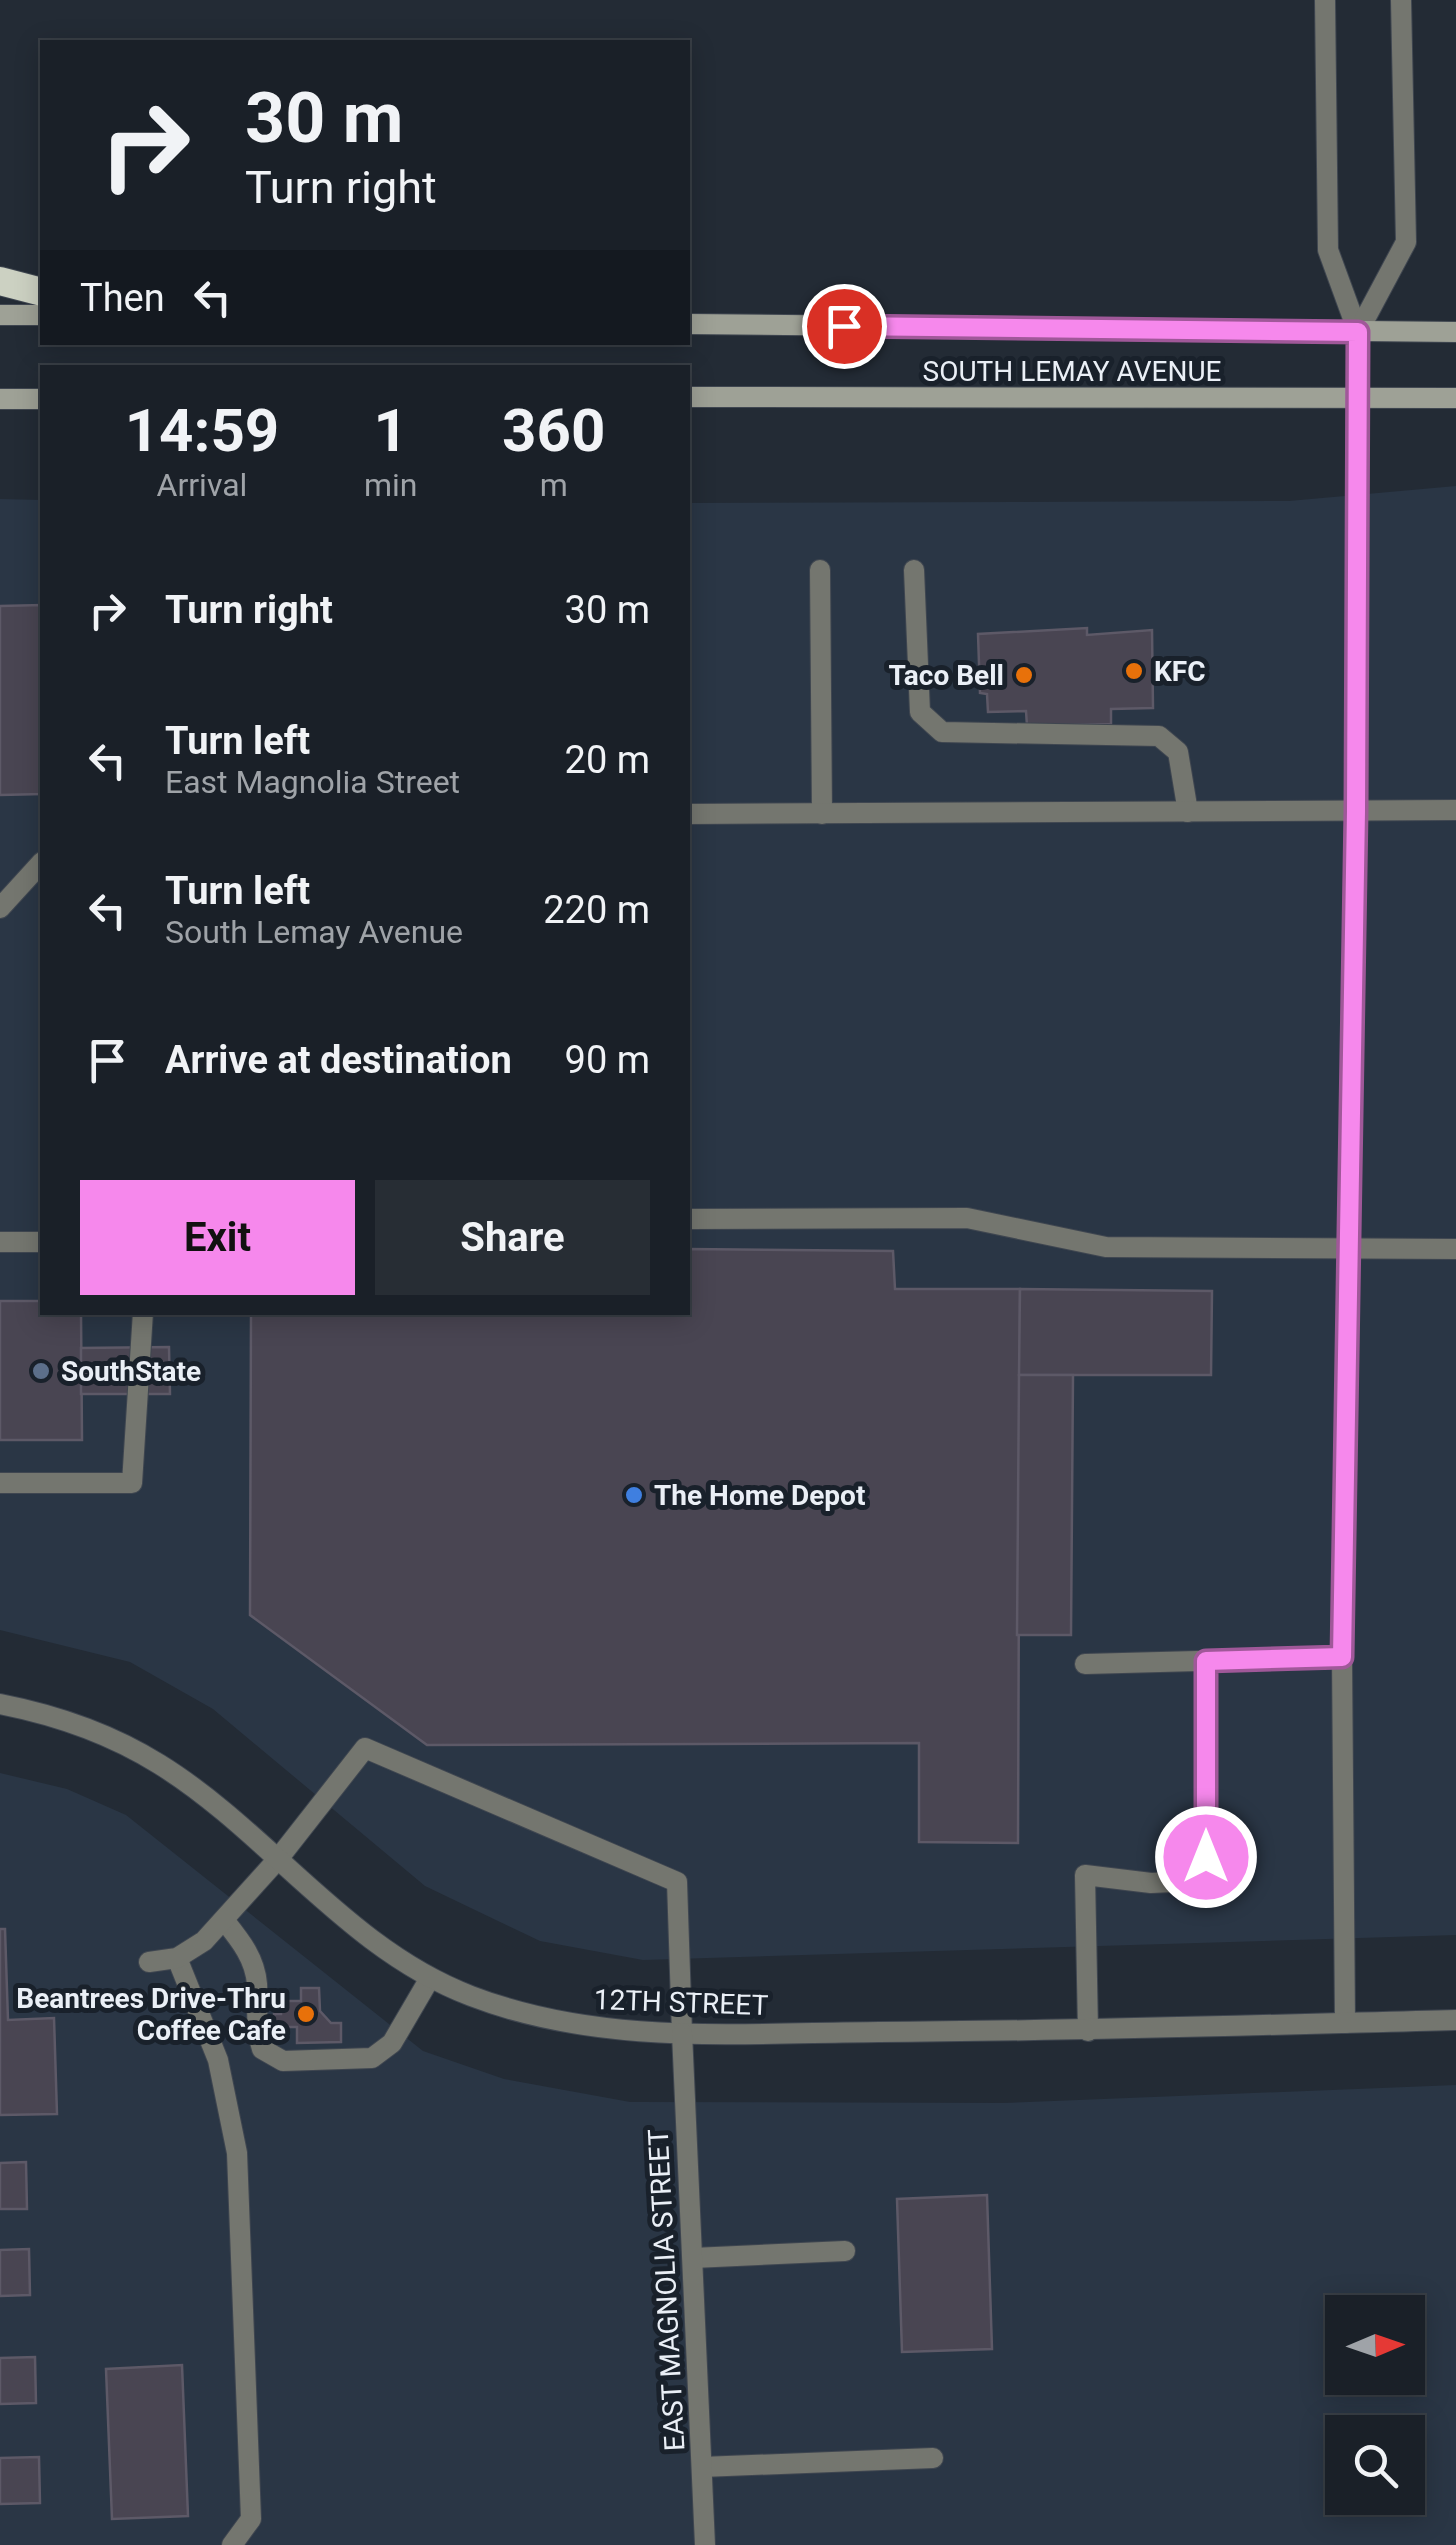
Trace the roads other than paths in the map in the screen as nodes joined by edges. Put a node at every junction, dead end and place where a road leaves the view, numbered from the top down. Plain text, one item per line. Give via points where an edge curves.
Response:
1 (1325, 0) edge
2 (1403, 3) edge
3 (0, 280) edge
4 (40, 291) edge
5 (0, 315) edge
6 (40, 315) edge
7 (690, 324) edge
8 (1358, 332) junction
9 (1456, 332) edge
10 (690, 397) edge
11 (1456, 398) edge
12 (0, 399) edge
13 (1357, 399) junction
14 (40, 400) edge
15 (820, 570) dead end
16 (914, 570) dead end
17 (1456, 810) edge
18 (1356, 811) junction
19 (1188, 812) junction
20 (690, 814) edge
21 (822, 814) junction
22 (40, 864) edge
23 (0, 908) edge
24 (690, 1219) edge
25 (0, 1242) edge
26 (40, 1242) edge
27 (1456, 1249) edge
28 (1350, 1250) junction
29 (143, 1315) edge
30 (0, 1483) edge
31 (1342, 1657) junction
32 (1206, 1661) junction
33 (1085, 1664) dead end
34 (0, 1704) edge
35 (278, 1859) junction
36 (224, 1920) junction
37 (177, 1958) junction
38 (149, 1962) dead end
39 (430, 1978) junction
40 (1456, 2020) edge
41 (1344, 2023) junction
42 (1088, 2031) junction
43 (682, 2033) junction
44 (844, 2251) dead end
45 (692, 2258) junction
46 (933, 2458) dead end
47 (702, 2468) junction
48 (232, 2545) edge
49 (706, 2545) edge

1 - 8 street via 1328,250
2 - 8 street via 1406,242
3 - 4 highway
5 - 6 main road
7 - 8 main road, SOUTH LEMAY AVENUE
8 - 9 main road, SOUTH LEMAY AVENUE
8 - 13 street
10 - 13 main road, SOUTH LEMAY AVENUE
11 - 13 main road, SOUTH LEMAY AVENUE
12 - 14 main road
13 - 18 street
15 - 21 street
16 - 19 street via 920,712 942,732 1159,736 1178,752
17 - 18 street
18 - 19 street
18 - 28 street
19 - 21 street
20 - 21 street
22 - 23 street
24 - 28 street via 967,1218 1106,1247
25 - 26 street
27 - 28 street
28 - 31 street
29 - 30 street via 132,1482
31 - 32 street
31 - 41 street
32 - 33 street
32 - 42 street via 1206,1857 1193,1882 1086,1874
34 - 35 street, 12TH STREET via 88,1728 142,1754
35 - 36 street
35 - 39 street, 12TH STREET via 361,1931
35 - 43 street, EAST MAGNOLIA STREET via 365,1748 622,1858 677,1882
36 - 37 street
36 - 39 street via 247,1948 262,2049 283,2061 372,2058 392,2043
37 - 38 street
37 - 48 street via 218,2060 238,2152 251,2519
39 - 43 street, 12TH STREET via 470,1996 594,2029
40 - 41 street, 12TH STREET
41 - 42 street, 12TH STREET
42 - 43 street, 12TH STREET
43 - 45 street, EAST MAGNOLIA STREET
44 - 45 street
45 - 47 street, EAST MAGNOLIA STREET
46 - 47 street
47 - 49 street, EAST MAGNOLIA STREET

